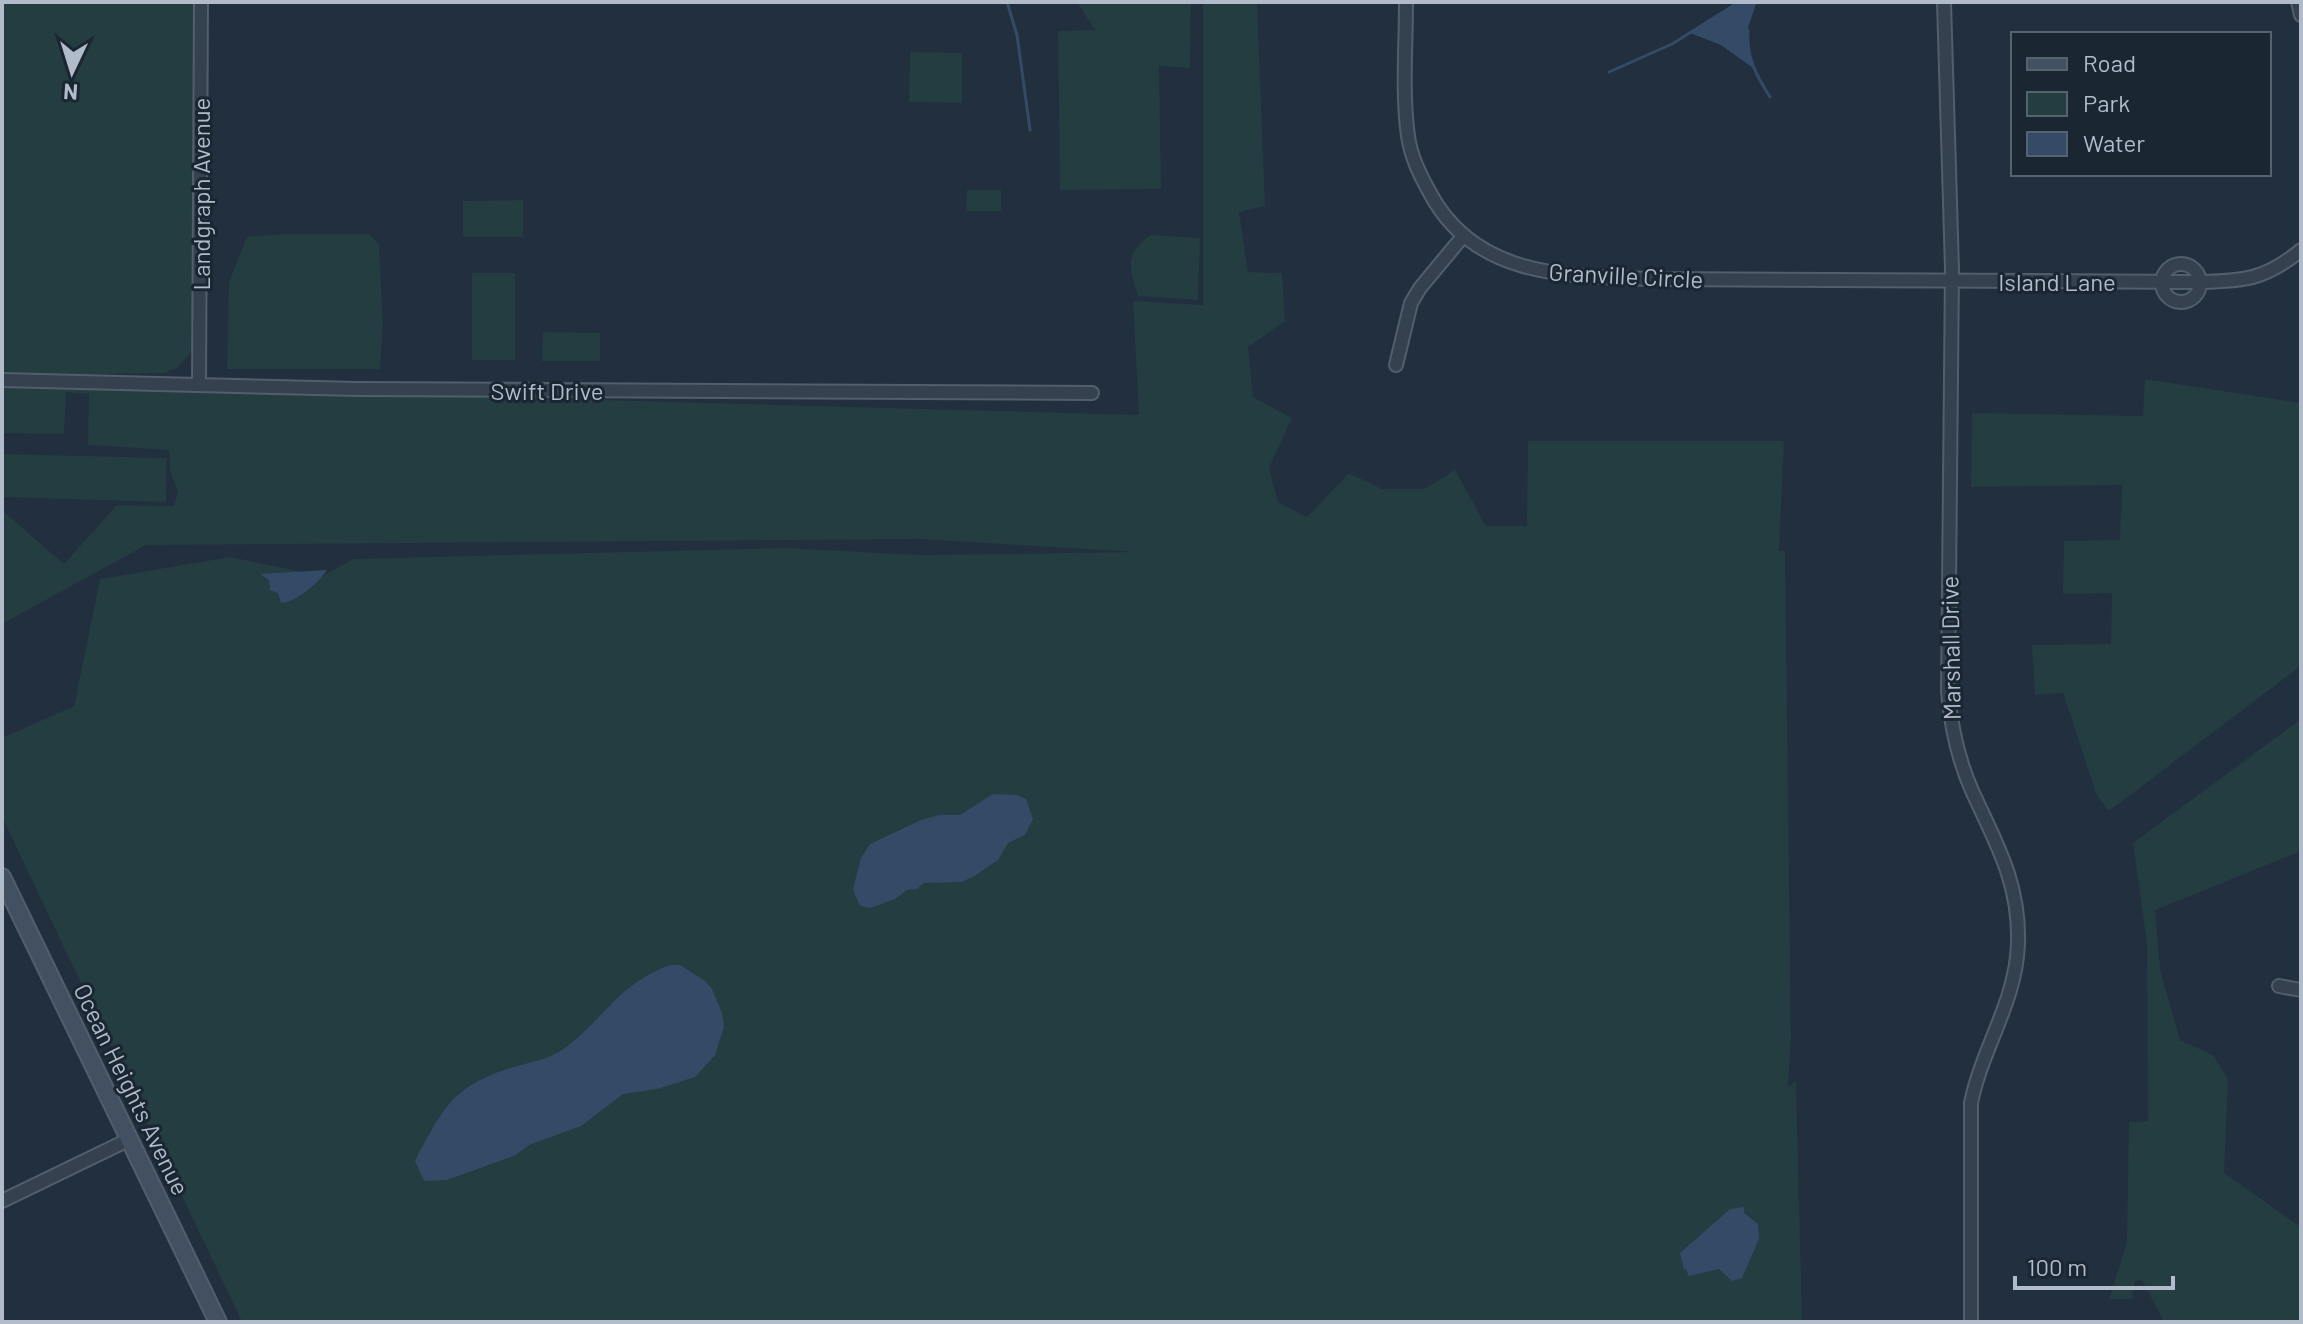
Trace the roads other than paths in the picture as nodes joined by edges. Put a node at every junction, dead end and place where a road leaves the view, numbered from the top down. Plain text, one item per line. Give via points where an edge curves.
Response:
1 (201, 2) edge
2 (1406, 2) edge
3 (1944, 2) edge
4 (2298, 2) edge
5 (2301, 15) edge
6 (1464, 235) junction
7 (2301, 250) edge
8 (2163, 280) junction
9 (1952, 282) junction
10 (2201, 282) junction
11 (1396, 365) dead end
12 (2, 380) edge
13 (199, 385) junction
14 (1092, 393) dead end
15 (2, 877) edge
16 (2279, 986) dead end
17 (2301, 990) edge
18 (130, 1139) junction
19 (2, 1201) edge
20 (218, 1322) edge
21 (1971, 1322) edge

1 - 13 street, Landgraph Avenue
2 - 6 street, Granville Circle via 1413,159 1443,216
3 - 9 street, Marshall Drive
4 - 5 street
6 - 9 street, Granville Circle via 1507,262 1561,275
6 - 11 street via 1411,303
7 - 10 street, Island Lane via 2256,278
8 - 9 street, Island Lane
8 - 10 street, Island Lane via 2167,270 2179,264 2192,267
8 - 10 street, Island Lane via 2165,293 2180,302 2196,295
9 - 21 street, Marshall Drive via 1949,712 1964,771 2010,875 2018,941 2009,999 1971,1103
12 - 13 street, Swift Drive
13 - 14 street, Swift Drive
15 - 18 main road, Ocean Heights Avenue
16 - 17 street
18 - 19 street
18 - 20 main road, Ocean Heights Avenue

